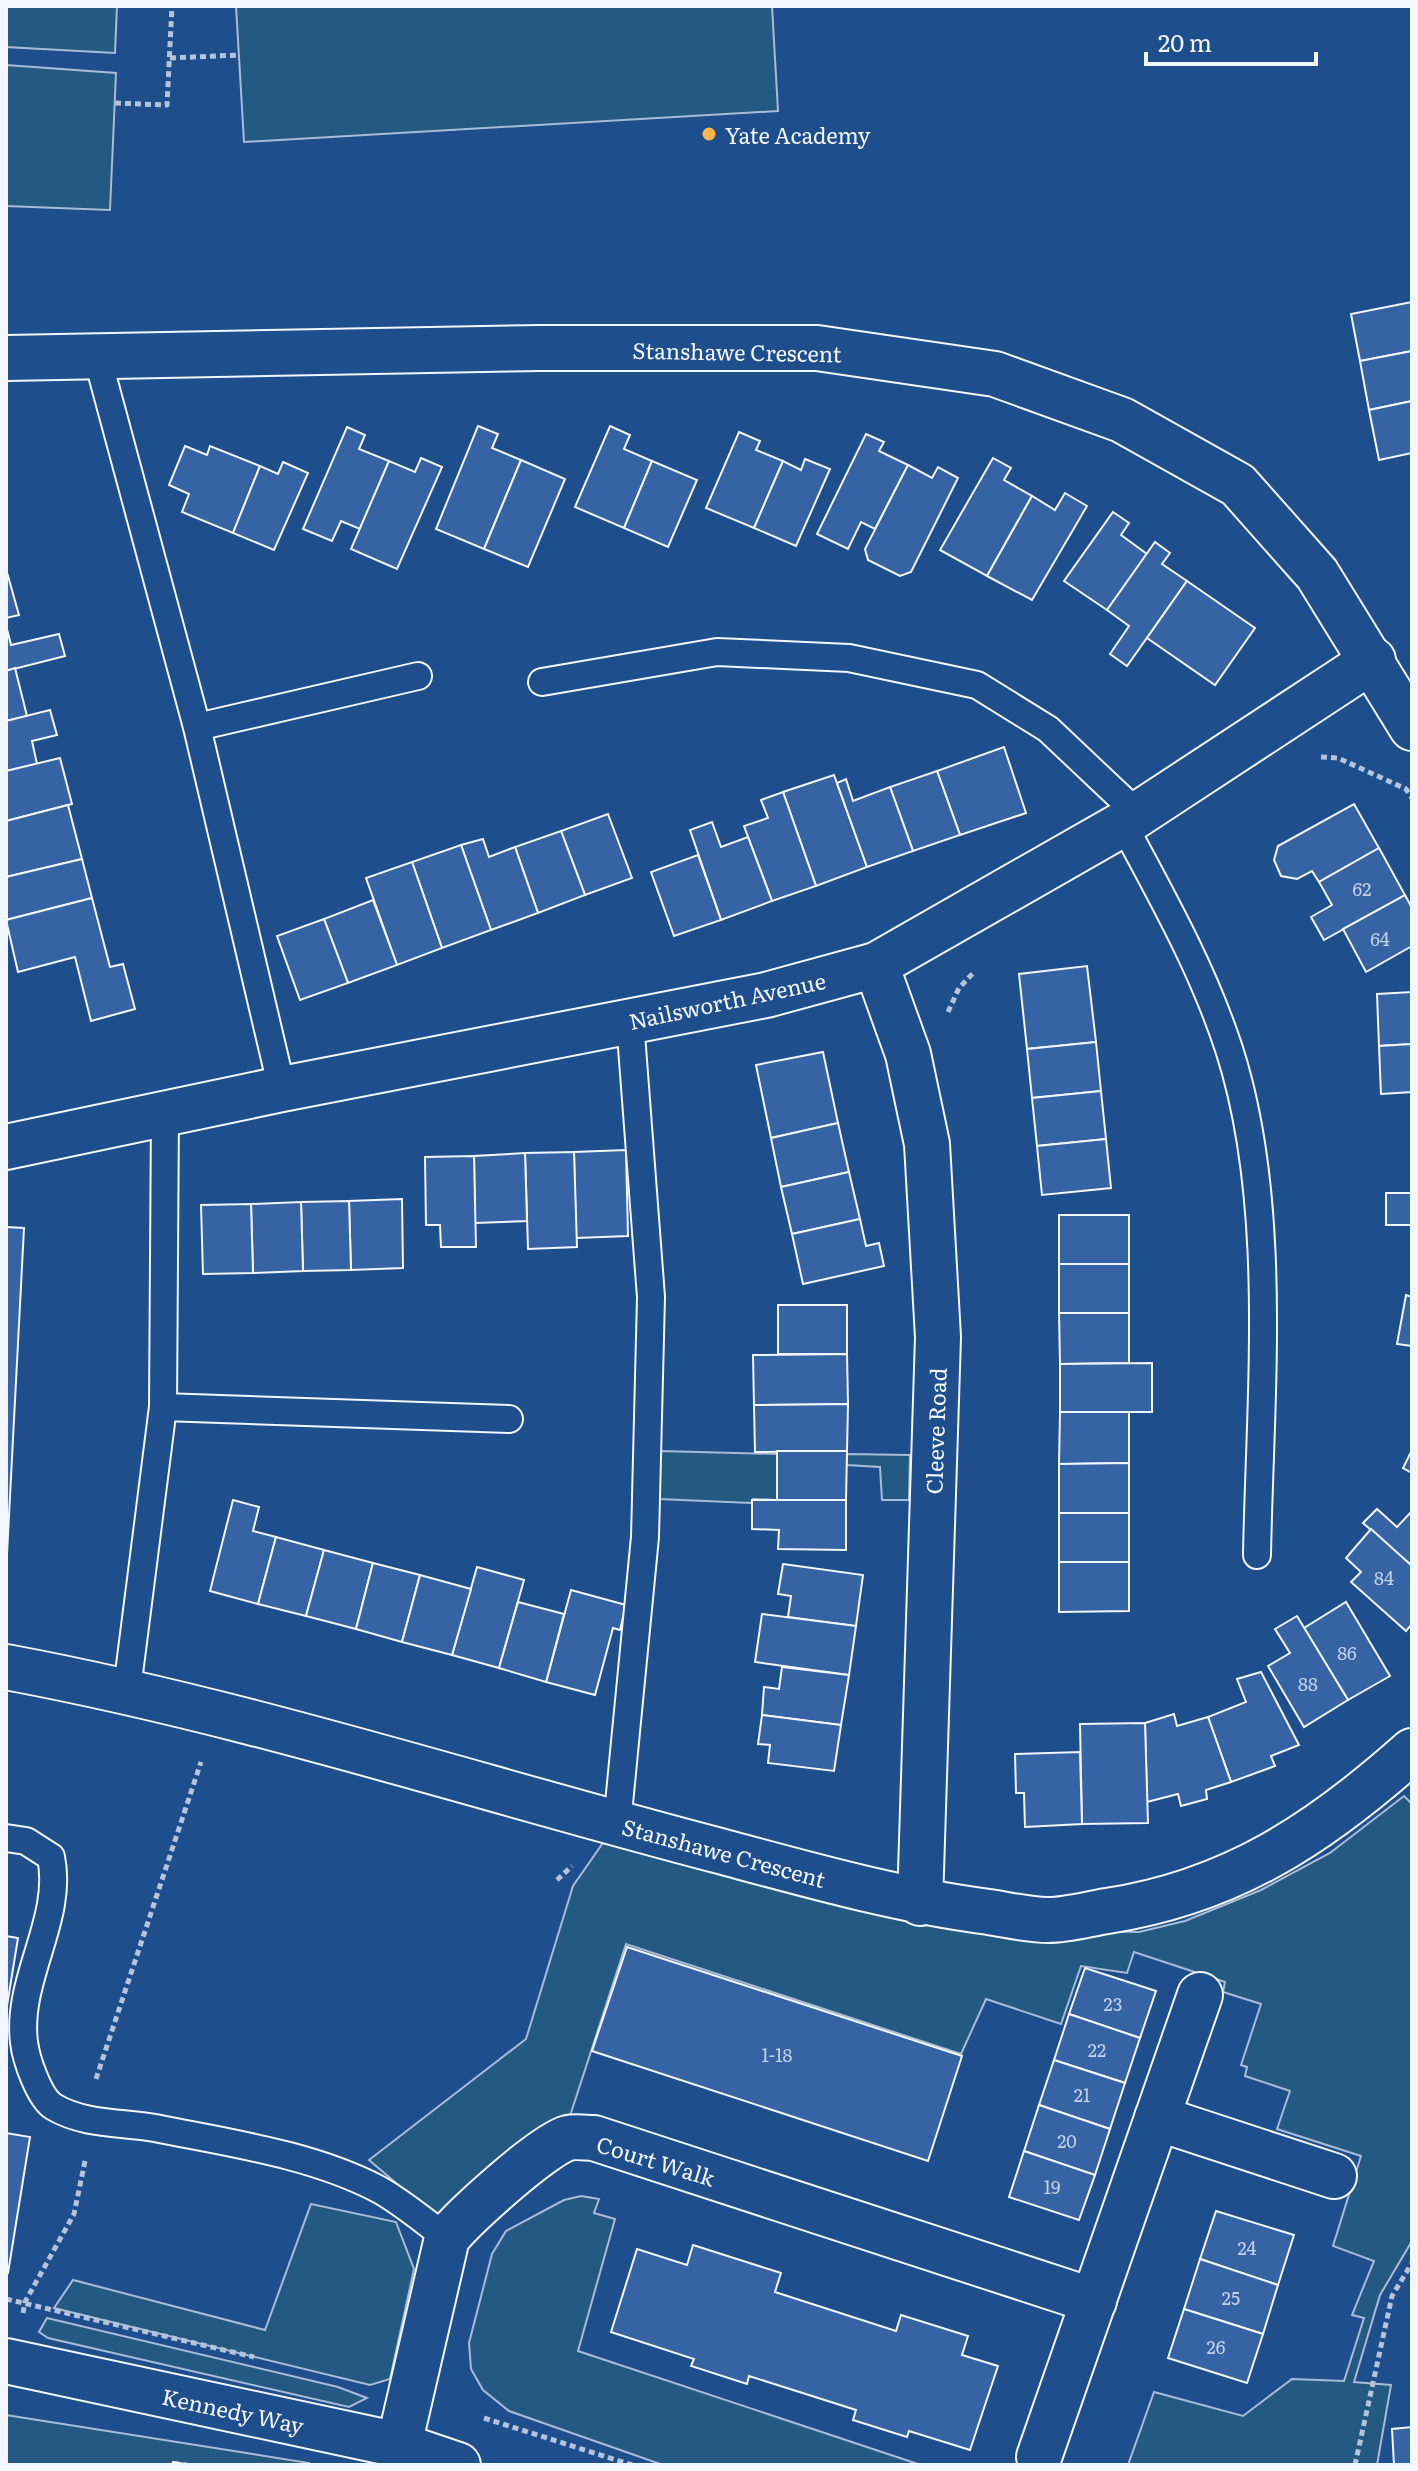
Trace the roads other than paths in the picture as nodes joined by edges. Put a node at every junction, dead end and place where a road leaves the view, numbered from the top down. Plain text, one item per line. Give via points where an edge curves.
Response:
1 (97, 356) junction
2 (6, 358) edge
3 (1373, 660) junction
4 (418, 676) dead end
5 (542, 682) dead end
6 (197, 727) junction
7 (1412, 728) edge
8 (1130, 819) junction
9 (876, 965) junction
10 (630, 1021) junction
11 (282, 1089) junction
12 (165, 1113) junction
13 (6, 1147) edge
14 (163, 1407) junction
15 (509, 1419) dead end
16 (1257, 1555) dead end
17 (6, 1667) edge
18 (127, 1689) junction
19 (1412, 1751) edge
20 (617, 1824) junction
21 (6, 1838) edge
22 (920, 1903) junction
23 (1200, 1995) dead end
24 (1157, 2118) junction
25 (1334, 2176) dead end
26 (447, 2238) junction
27 (1094, 2301) junction
28 (11, 2362) edge
29 (399, 2445) junction
30 (1039, 2457) dead end
31 (458, 2465) edge

1 - 2 street, Stanshawe Crescent
1 - 3 street, Stanshawe Crescent via 817,348 995,374 1122,420 1238,485 1317,574
1 - 6 lane
3 - 7 street, Stanshawe Crescent
3 - 8 street, Nailsworth Avenue
4 - 6 lane
5 - 8 lane via 717,652 849,658 977,685 1048,729
6 - 11 lane
8 - 9 street, Nailsworth Avenue
8 - 16 lane via 1229,1049 1249,1134 1262,1270
9 - 10 street, Nailsworth Avenue via 766,995
9 - 22 street, Cleeve Road via 908,1054 927,1144 938,1337
10 - 11 street, Nailsworth Avenue
10 - 20 lane via 651,1297 645,1537
11 - 12 street, Nailsworth Avenue
12 - 13 street, Nailsworth Avenue
12 - 14 lane
14 - 15 lane
14 - 18 lane
17 - 18 street, Stanshawe Crescent
18 - 20 street, Stanshawe Crescent
19 - 22 street, Stanshawe Crescent via 1295,1844 1214,1883 1134,1907 1049,1920
20 - 22 street, Stanshawe Crescent
21 - 26 lane via 26,1841 51,1857 56,1880 26,2006 24,2042 51,2106 83,2119 151,2128 334,2169 380,2190
23 - 24 street
24 - 25 street
24 - 27 street
26 - 27 street, Court Walk via 544,2153 568,2138 594,2138
26 - 29 street
27 - 30 street
28 - 29 street, Kennedy Way
29 - 31 street, Kennedy Way

